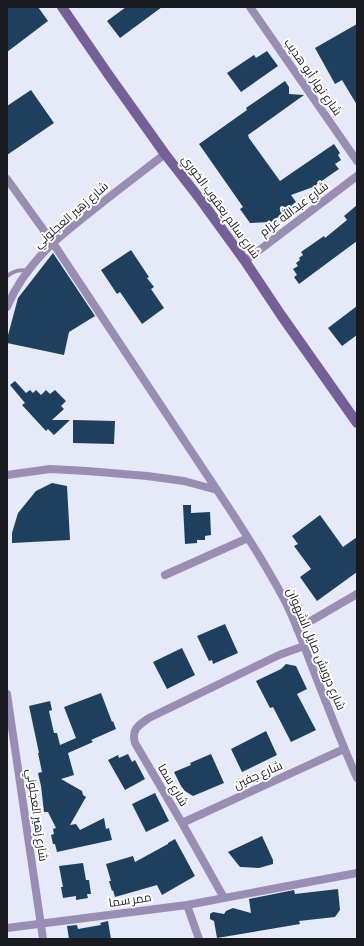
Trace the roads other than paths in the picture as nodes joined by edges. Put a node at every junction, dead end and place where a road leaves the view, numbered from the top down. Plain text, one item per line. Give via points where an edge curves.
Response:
1 (62, 7) edge
2 (250, 7) edge
3 (165, 154) junction
4 (357, 161) edge
5 (357, 176) edge
6 (7, 179) edge
7 (53, 243) junction
8 (245, 261) junction
9 (28, 271) junction
10 (7, 276) edge
11 (7, 308) edge
12 (357, 423) edge
13 (7, 475) edge
14 (216, 490) junction
15 (248, 538) junction
16 (165, 575) dead end
17 (357, 594) edge
18 (297, 629) junction
19 (304, 646) junction
20 (7, 694) edge
21 (8, 714) edge
22 (344, 749) junction
23 (357, 778) edge
24 (182, 823) junction
25 (357, 873) edge
26 (224, 898) junction
27 (186, 905) junction
28 (40, 924) junction
29 (7, 928) edge
30 (43, 939) edge
31 (199, 939) edge

1 - 3 street, شارع سالم يعقوب الخوري
2 - 4 street, شارع نهار أبو هديب
3 - 7 street, شارع زهير العجلوني via 110,195
3 - 8 street, شارع سالم يعقوب الخوري
5 - 8 street, شارع عبدالله عزام
6 - 7 street, شارع درويش صايل الشهوان
7 - 9 street, شارع زهير العجلوني
7 - 14 street, شارع درويش صايل الشهوان
8 - 12 street, شارع سالم يعقوب الخوري
9 - 10 lane via 21,269
9 - 11 street, شارع زهير العجلوني
13 - 14 street via 50,469 87,470 184,481
14 - 15 street, شارع درويش صايل الشهوان
15 - 16 street
15 - 18 street, شارع درويش صايل الشهوان via 278,589
17 - 18 street
18 - 19 street, شارع درويش صايل الشهوان
19 - 22 street, شارع درويش صايل الشهوان
19 - 24 street, شارع سما via 279,655 149,718 134,732 135,743
20 - 21 street, شارع زهير العجلوني
21 - 28 street, شارع زهير العجلوني
22 - 23 street, شارع درويش صايل الشهوان
22 - 24 street, شارع جفين
24 - 26 street, شارع سما
25 - 26 street
26 - 27 street, ممر سما
27 - 28 street, ممر سما
27 - 31 street
28 - 29 street, ممر سما
28 - 30 street, شارع زهير العجلوني

